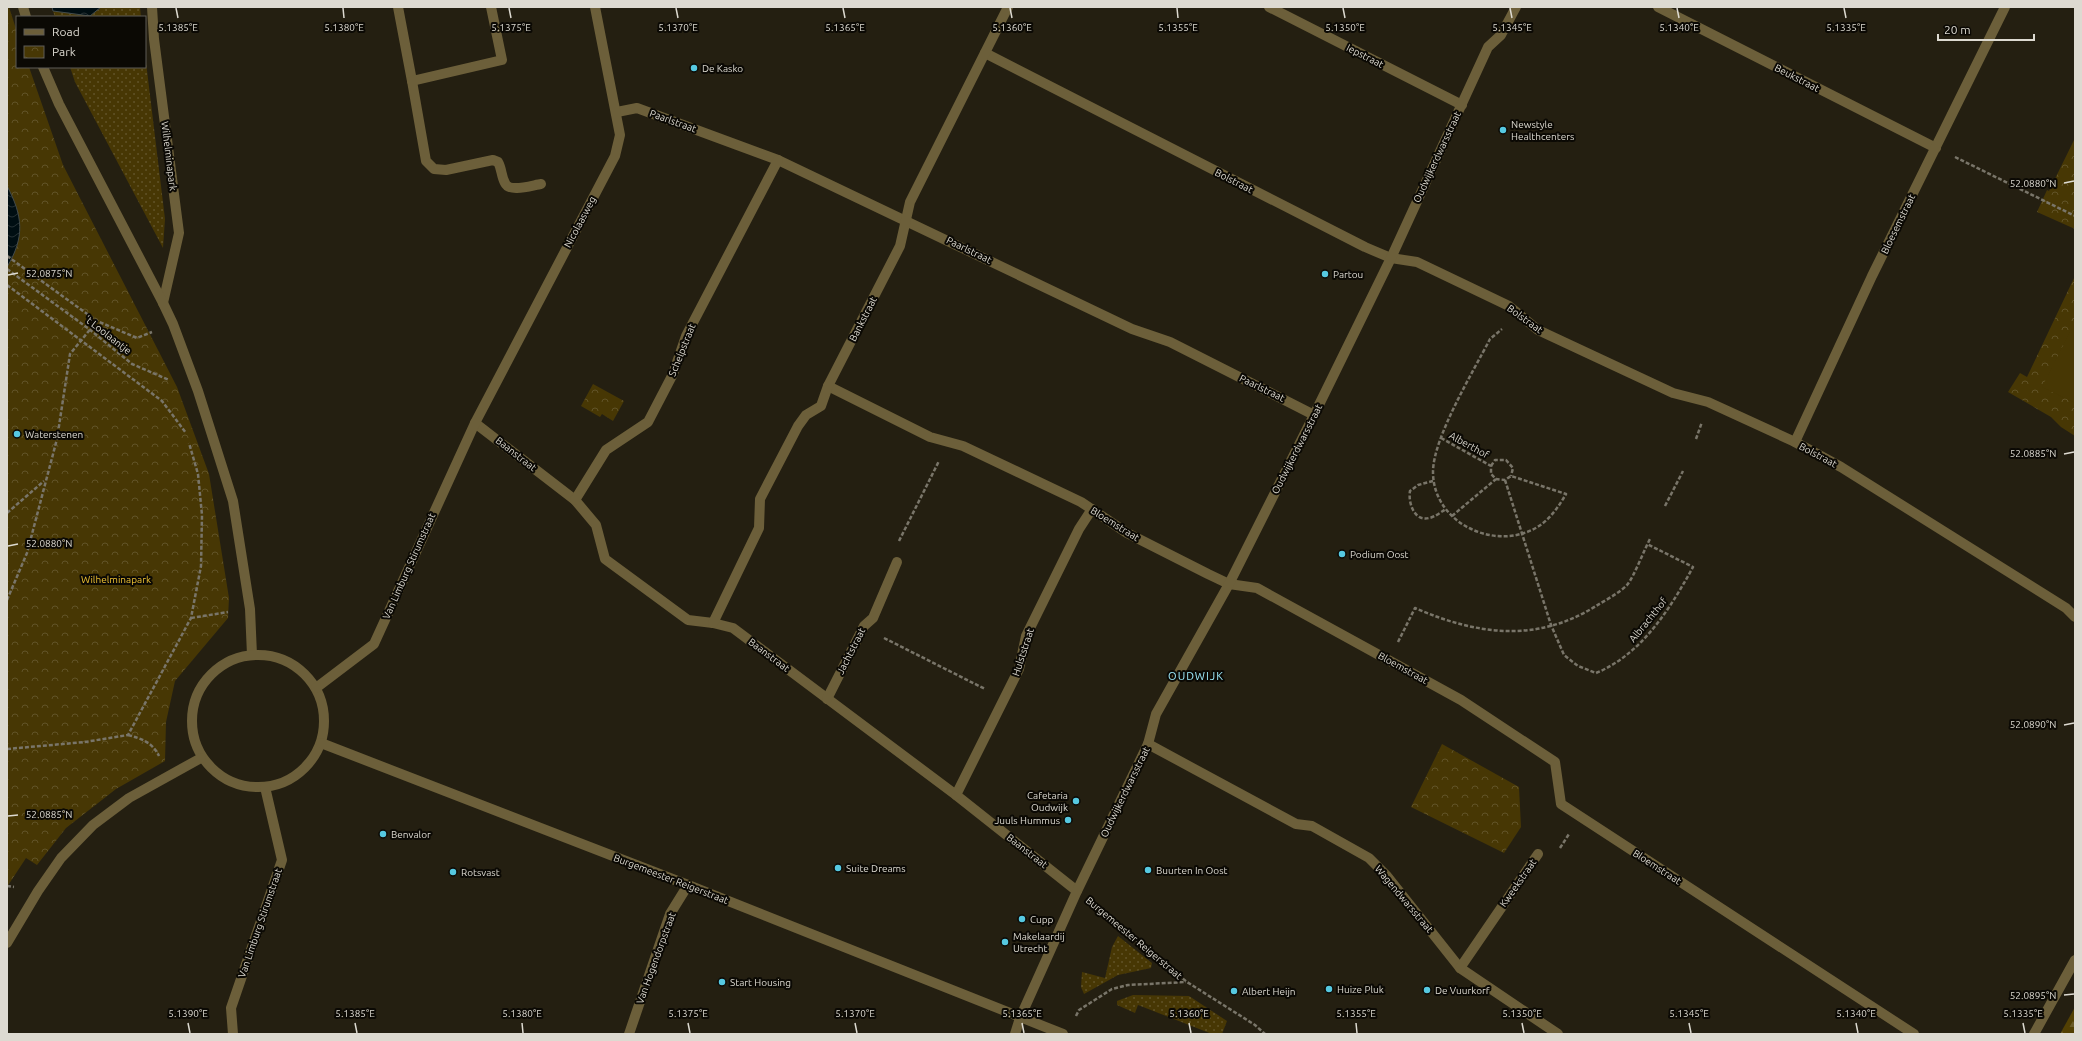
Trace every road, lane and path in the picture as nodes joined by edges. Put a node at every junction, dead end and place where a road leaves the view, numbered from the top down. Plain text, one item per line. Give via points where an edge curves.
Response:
1 (152, 7) edge
2 (398, 7) edge
3 (491, 7) edge
4 (595, 7) edge
5 (1008, 7) edge
6 (1269, 7) edge
7 (1516, 7) edge
8 (1658, 7) edge
9 (2005, 7) edge
10 (985, 53) junction
11 (43, 68) edge
12 (412, 81) junction
13 (1462, 105) junction
14 (617, 112) junction
15 (1936, 148) junction
16 (778, 160) junction
17 (541, 184) dead end
18 (2075, 216) edge
19 (905, 220) junction
20 (7, 256) edge
21 (1391, 258) junction
22 (7, 270) edge
23 (7, 285) edge
24 (163, 303) junction
25 (1520, 315) junction
26 (97, 321) junction
27 (173, 324) junction
28 (89, 329) junction
29 (81, 339) junction
30 (828, 386) junction
31 (198, 391) junction
32 (1314, 415) junction
33 (475, 423) junction
34 (1441, 438) junction
35 (1795, 442) junction
36 (948, 443) junction
37 (1491, 466) junction
38 (1683, 471) dead end
39 (1511, 476) junction
40 (1496, 479) junction
41 (1433, 480) junction
42 (1505, 480) junction
43 (45, 481) junction
44 (575, 500) junction
45 (1665, 506) dead end
46 (1092, 509) junction
47 (1446, 509) junction
48 (7, 514) edge
49 (1452, 516) junction
50 (1522, 534) junction
51 (1650, 539) dead end
52 (1647, 544) junction
53 (897, 562) joint
54 (1229, 584) junction
55 (7, 600) edge
56 (250, 608) junction
57 (2075, 617) edge
58 (191, 618) junction
59 (868, 622) junction
60 (713, 623) junction
61 (1551, 625) junction
62 (252, 655) junction
63 (1389, 660) junction
64 (316, 688) junction
65 (988, 690) dead end
66 (827, 699) junction
67 (128, 735) junction
68 (321, 743) junction
69 (1148, 744) junction
70 (7, 749) edge
71 (201, 758) junction
72 (170, 776) junction
73 (265, 787) junction
74 (956, 795) junction
75 (1580, 817) junction
76 (1538, 854) joint
77 (688, 886) junction
78 (1077, 891) junction
79 (7, 943) edge
80 (2075, 960) edge
81 (1460, 968) junction
82 (1187, 982) junction
83 (1020, 1018) junction
84 (1072, 1022) dead end
85 (233, 1034) edge
86 (629, 1034) edge
87 (1014, 1034) edge
88 (1063, 1034) edge
89 (1266, 1034) edge
90 (1558, 1034) edge
91 (1914, 1034) edge
92 (2034, 1034) edge

1 - 24 street, Wilhelminapark via 180,233
2 - 12 street
3 - 12 street via 502,60
4 - 14 street, Nicolaasweg
5 - 10 street, Bankstraat
6 - 13 street, Iepstraat
7 - 13 street, Oudwijkerdwarsstraat via 1501,35 1488,47
8 - 15 street, Beukstraat
9 - 15 street, Bloesemstraat
10 - 19 street, Bankstraat via 910,202
10 - 21 street, Bolstraat
11 - 24 street via 59,104
12 - 17 street via 426,162 434,169 446,170 493,160 501,167 508,187
13 - 21 street, Oudwijkerdwarsstraat
14 - 16 street, Paarlstraat via 636,108
14 - 33 street, Nicolaasweg via 620,135 615,156
15 - 18 path
15 - 35 street, Bloesemstraat via 1872,276
16 - 19 street, Paarlstraat
16 - 44 street, Schelpstraat via 686,336 673,374 648,422 606,450
19 - 30 street, Bankstraat via 900,246
19 - 32 street, Paarlstraat via 1132,329 1170,342
20 - 26 path, 't Loolaantje
21 - 25 street, Bolstraat via 1417,262 1509,306
21 - 32 street, Oudwijkerdwarsstraat
22 - 28 path, 't Loolaantje
23 - 29 path
24 - 27 street
25 - 34 path, Alberthof via 1490,339
25 - 35 street, Bolstraat via 1538,330 1673,393 1708,402
26 - 27 path, 't Loolaantje via 137,338
26 - 28 path
27 - 31 street
28 - 29 path
28 - 31 path, 't Loolaantje via 132,364
29 - 43 path via 70,354 57,439
29 - 58 path via 162,401 186,431 198,474 202,515 201,566
30 - 36 street, Bloemstraat via 930,437
30 - 60 street, Bankstraat via 821,406 806,415 798,426 760,499 759,528
31 - 56 street via 233,501
32 - 54 street, Oudwijkerdwarsstraat
33 - 44 street, Baanstraat
33 - 64 street, Van Limburg Stirumstraat via 374,644
34 - 37 path, Alberthof
34 - 41 path, Alberthof via 1433,465
35 - 57 street, Bolstraat via 1848,471 2066,608
36 - 46 street, Bloemstraat via 963,446
36 - 53 path via 895,549
37 - 39 path via 1495,460 1506,460 1513,468
37 - 40 path, Alberthof via 1491,474
38 - 45 path
39 - 42 path
39 - 50 path, Alberthof via 1566,494 1540,526
40 - 42 path
40 - 49 path
41 - 47 path, Alberthof
41 - 47 path via 1410,491 1408,500 1414,512 1428,519
42 - 50 path
43 - 48 path
43 - 55 path via 27,552
44 - 60 street, Baanstraat via 596,525 605,559 688,620
46 - 54 street, Bloemstraat via 1127,533
46 - 74 street, Hulststraat via 1079,529 1026,636 1019,669
47 - 49 path, Alberthof
49 - 50 path, Alberthof via 1484,535 1496,537
50 - 61 path
51 - 52 path
52 - 61 path via 1627,584 1585,613
52 - 61 path, Albrachthof via 1693,567 1672,606 1631,654 1596,673 1578,666 1564,655
53 - 59 street, Jachtstraat via 873,618
54 - 63 street, Bloemstraat via 1257,588
54 - 69 street, Oudwijkerdwarsstraat via 1156,714
56 - 58 path
56 - 62 street
58 - 67 path
59 - 65 path via 885,640
59 - 66 street, Jachtstraat
60 - 66 street, Baanstraat via 733,628
61 - 63 path via 1506,632 1487,630 1445,621 1416,608
62 - 64 street via 271,656 289,662 304,673
62 - 71 street via 231,661 214,672 200,689 193,708 192,730
63 - 75 street, Bloemstraat via 1462,700 1555,762 1561,804
64 - 68 street via 323,706
66 - 74 street, Baanstraat
67 - 70 path via 85,742
67 - 72 path via 143,739 155,748
68 - 73 street via 312,760 299,774
68 - 77 street, Burgemeester Reigerstraat
69 - 78 street, Oudwijkerdwarsstraat
69 - 81 street, Wagendwarsstraat via 1296,824 1312,826 1369,858 1388,876
71 - 72 street
71 - 73 street via 226,779 244,786
72 - 79 street via 129,798 93,825 61,858
73 - 85 street, Van Limburg Stirumstraat via 282,860 231,1008
74 - 78 street, Baanstraat
75 - 76 path, Kweekstraat via 1551,861
75 - 91 street, Bloemstraat
76 - 81 street, Kweekstraat
77 - 83 street, Burgemeester Reigerstraat
77 - 86 street, Van Hogendorpstraat via 670,914
78 - 82 path, Burgemeester Reigerstraat
78 - 83 street, Burgemeester Reigerstraat
80 - 92 street
81 - 90 street, Wagendwarsstraat
82 - 84 path, Burgemeester Reigerstraat via 1136,984 1112,989 1079,1010
82 - 89 path, Burgemeester Reigerstraat
83 - 87 street
83 - 88 street, Burgemeester Reigerstraat

